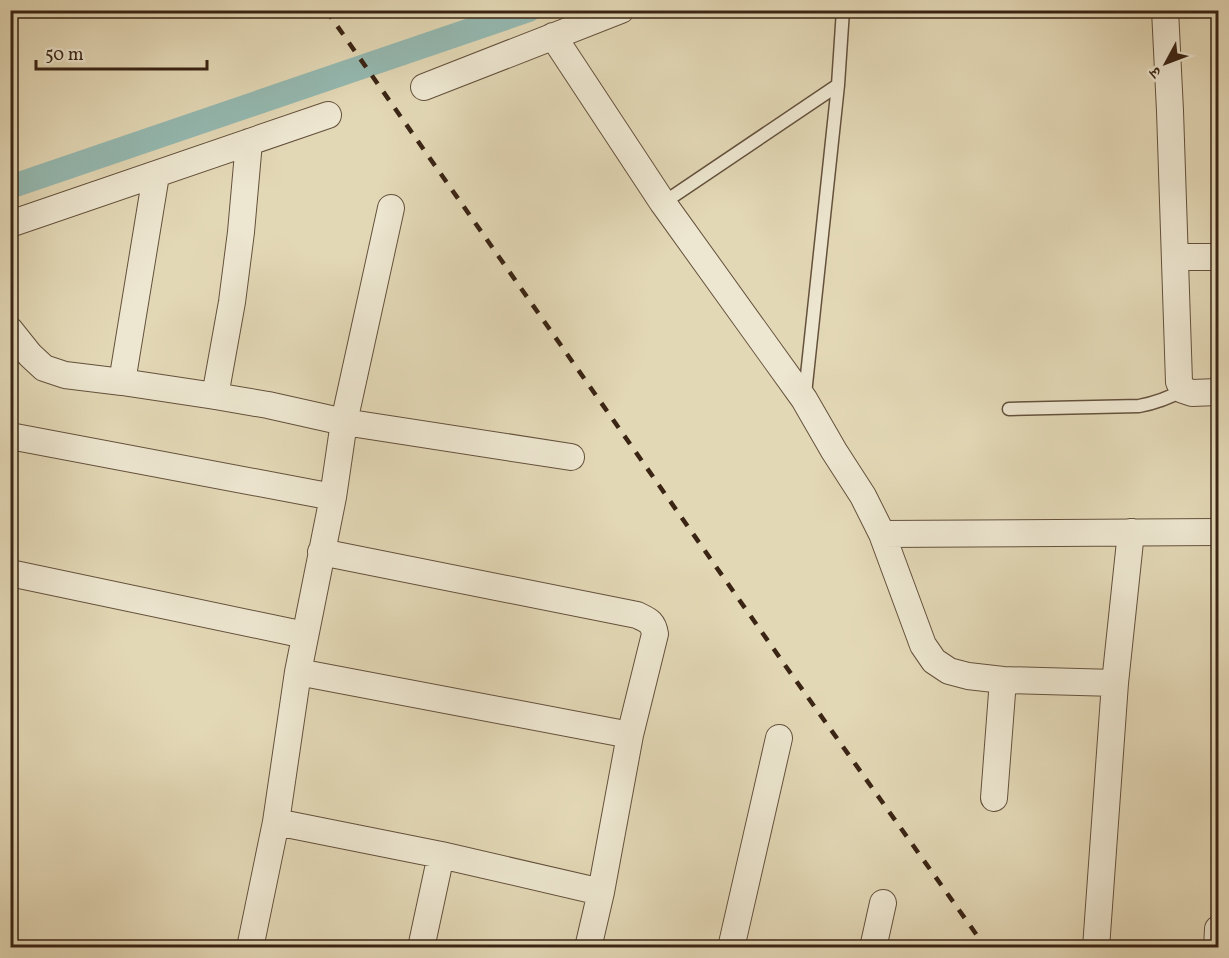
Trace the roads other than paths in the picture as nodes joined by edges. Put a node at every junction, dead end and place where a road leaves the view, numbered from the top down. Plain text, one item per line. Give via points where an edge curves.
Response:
1 (621, 10) edge
2 (843, 10) edge
3 (1166, 10) edge
4 (552, 36) junction
5 (837, 86) junction
6 (424, 87) dead end
7 (328, 115) dead end
8 (249, 142) junction
9 (156, 175) junction
10 (663, 203) junction
11 (392, 208) dead end
12 (10, 224) edge
13 (1218, 256) edge
14 (1175, 257) junction
15 (10, 330) edge
16 (122, 382) junction
17 (1183, 390) junction
18 (1218, 392) edge
19 (215, 396) junction
20 (804, 399) junction
21 (1009, 409) dead end
22 (344, 422) junction
23 (10, 436) edge
24 (571, 457) dead end
25 (333, 497) junction
26 (1131, 532) junction
27 (1218, 532) edge
28 (882, 534) junction
29 (321, 552) junction
30 (10, 573) edge
31 (306, 635) junction
32 (298, 672) junction
33 (1003, 680) junction
34 (1115, 683) junction
35 (630, 735) junction
36 (779, 738) dead end
37 (994, 798) dead end
38 (276, 822) junction
39 (441, 855) junction
40 (601, 891) junction
41 (883, 903) dead end
42 (1218, 929) edge
43 (250, 948) edge
44 (421, 948) edge
45 (588, 948) edge
46 (731, 948) edge
47 (873, 948) edge
48 (1096, 948) edge
49 (1217, 948) edge

1 - 4 street
2 - 5 lane
3 - 14 street
4 - 6 street
4 - 10 street
5 - 10 lane
5 - 20 lane
7 - 8 street
8 - 9 street
8 - 19 street via 232,302
9 - 12 street
9 - 16 street
10 - 20 street
11 - 22 street
13 - 14 street
14 - 17 street via 1179,382
15 - 16 street via 44,368 65,375
16 - 19 street
17 - 18 street
17 - 21 lane via 1139,406
19 - 22 street
20 - 28 street
22 - 24 street
22 - 25 street
23 - 25 street
25 - 29 street
26 - 27 street
26 - 28 street
26 - 34 street
28 - 33 street via 923,645 934,661 948,671
29 - 31 street
29 - 35 street via 647,620 654,626 655,634
30 - 31 street
31 - 32 street
32 - 35 street
32 - 38 street
33 - 34 street
33 - 37 street
34 - 48 street
35 - 40 street
36 - 46 street
38 - 39 street
38 - 43 street
39 - 40 street
39 - 44 street
40 - 45 street
41 - 47 street
42 - 49 street

